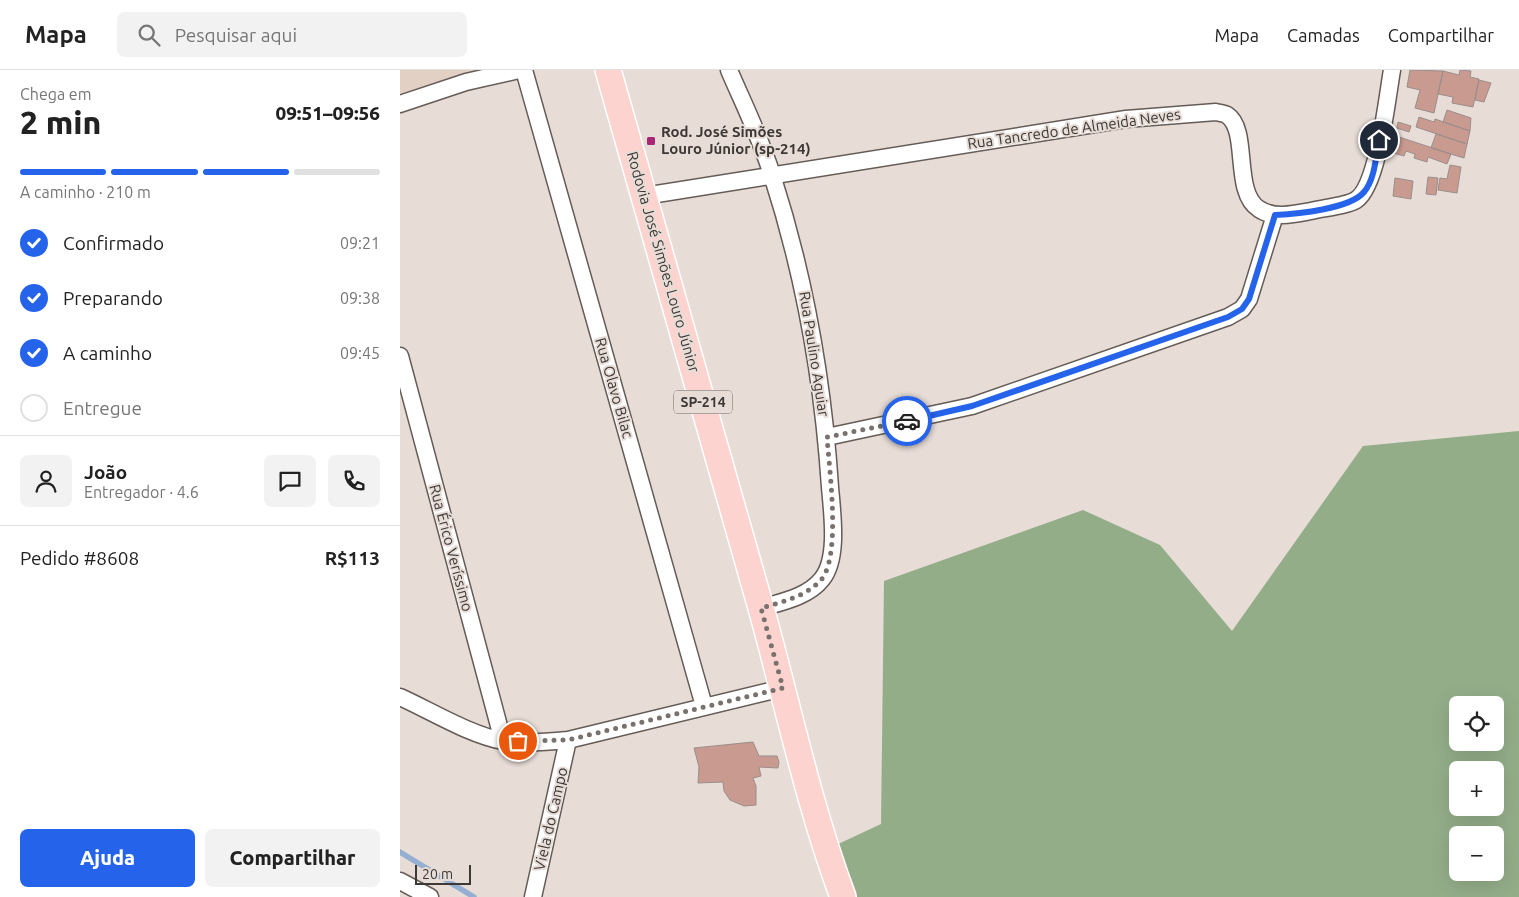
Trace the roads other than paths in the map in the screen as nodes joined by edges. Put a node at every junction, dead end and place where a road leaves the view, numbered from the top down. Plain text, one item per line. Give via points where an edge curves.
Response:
1 (519, 70) edge
2 (524, 70) edge
3 (608, 70) edge
4 (729, 70) edge
5 (1392, 70) edge
6 (400, 104) edge
7 (772, 174) junction
8 (644, 196) junction
9 (1275, 215) junction
10 (400, 356) edge
11 (827, 437) junction
12 (761, 608) junction
13 (783, 688) junction
14 (400, 697) edge
15 (704, 706) junction
16 (568, 740) junction
17 (503, 741) junction
18 (829, 859) junction
19 (400, 881) edge
20 (430, 897) edge
21 (533, 897) edge
22 (826, 897) edge
23 (843, 897) edge

1 - 6 street via 466,82
2 - 15 street, Rua Olavo Bilac
3 - 8 main road, Rodovia José Simões Louro Júnior / SP-214
4 - 7 street, Rua Paulino Aguiar
5 - 9 street via 1372,175 1365,191 1355,201
7 - 8 street, Rua Tancredo de Almeida Neves
7 - 9 street, Rua Tancredo de Almeida Neves via 1126,119 1216,112 1232,121 1240,144 1245,189 1251,203
7 - 11 street, Rua Paulino Aguiar via 806,299
8 - 12 main road, Rodovia José Simões Louro Júnior / SP-214
9 - 11 street via 1249,299 1242,309 1228,317 972,406
10 - 17 street, Rua Érico Veríssimo
11 - 12 street, Rua Paulino Aguiar via 833,538 828,566 822,579 810,590
12 - 13 main road, Rodovia José Simões Louro Júnior / SP-214
13 - 15 street
13 - 18 main road, Rodovia José Simões Louro Júnior / SP-214
14 - 17 street
15 - 16 street
16 - 17 street
16 - 21 street, Viela do Campo
18 - 22 main road, Rodovia José Simões Louro Júnior / SP-214
18 - 23 main road, Rodovia José Simões Louro Júnior / SP-214
19 - 20 street

